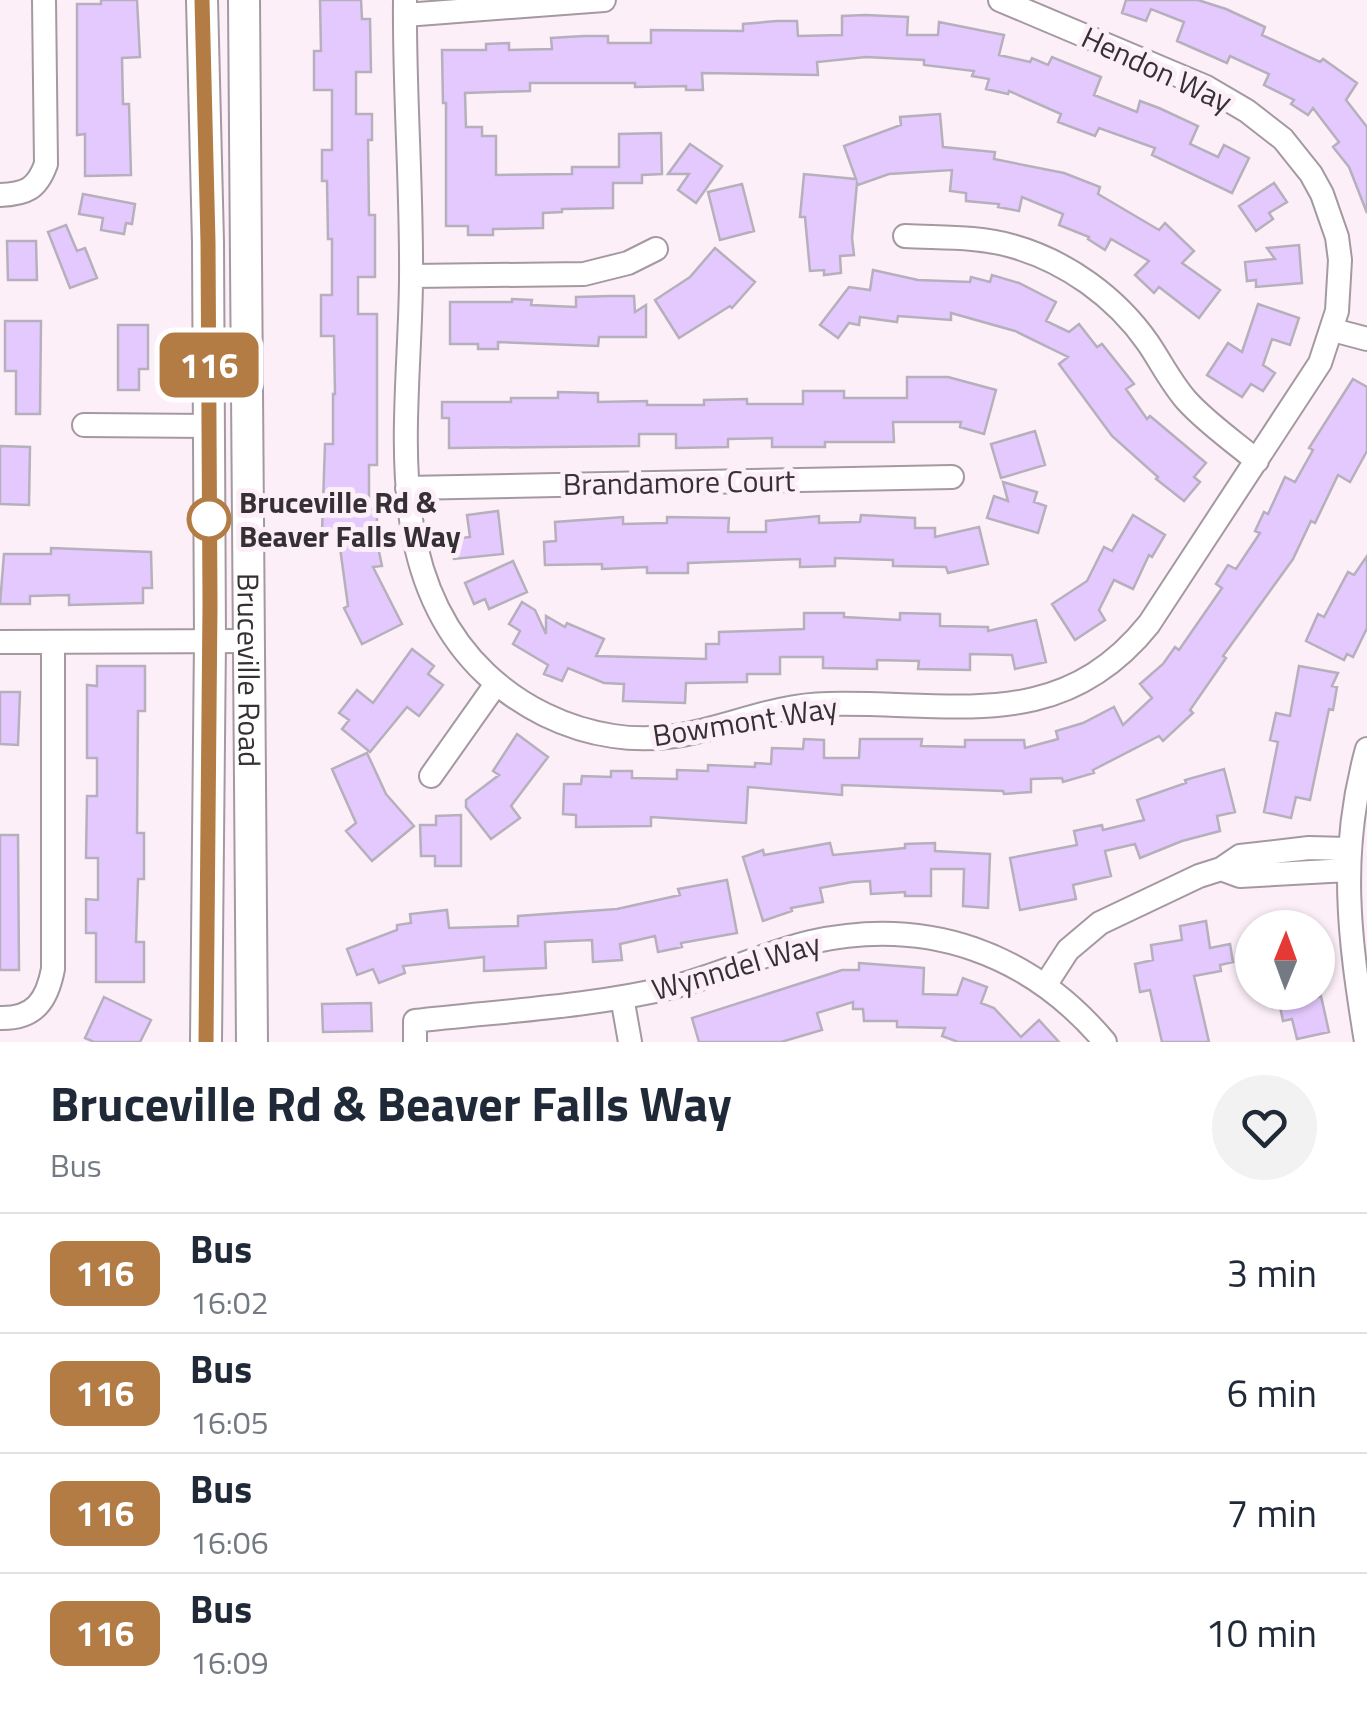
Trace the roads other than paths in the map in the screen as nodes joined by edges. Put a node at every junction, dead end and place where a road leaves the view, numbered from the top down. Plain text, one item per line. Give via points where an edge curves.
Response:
1 (44, 0) edge
2 (202, 0) edge
3 (244, 0) edge
4 (604, 0) edge
5 (1000, 0) edge
6 (405, 7) edge
7 (0, 195) edge
8 (905, 236) dead end
9 (656, 250) dead end
10 (412, 276) junction
11 (1332, 330) junction
12 (1367, 339) edge
13 (84, 425) dead end
14 (209, 426) junction
15 (1257, 461) junction
16 (952, 477) dead end
17 (407, 488) junction
18 (210, 640) junction
19 (251, 641) junction
20 (0, 642) edge
21 (52, 643) junction
22 (496, 684) junction
23 (1367, 749) edge
24 (431, 776) dead end
25 (1348, 859) junction
26 (1046, 984) junction
27 (622, 997) junction
28 (0, 1018) edge
29 (1366, 1041) edge
30 (206, 1042) edge
31 (252, 1042) edge
32 (416, 1042) edge
33 (630, 1042) edge
34 (1106, 1042) edge

1 - 7 street via 46,164 38,184 22,194
2 - 14 main road, Bruceville Road
3 - 19 main road, Bruceville Road
4 - 6 street
5 - 11 street, Hendon Way via 1206,88 1283,139 1311,174 1334,226 1340,260
6 - 10 street, Bowmont Way
8 - 15 street via 990,241 1071,271 1128,319 1193,408
9 - 10 street via 584,274
10 - 17 street, Bowmont Way
11 - 12 street
11 - 15 street, Bowmont Way via 1308,383
13 - 14 street
14 - 18 main road, Bruceville Road
15 - 22 street, Bowmont Way via 1135,642 1100,672 1060,693 993,706 805,705 696,734 633,738 552,718
16 - 17 street, Brandamore Court
17 - 22 street, Bowmont Way via 414,548 435,608
18 - 19 street
18 - 21 street
18 - 30 main road, Bruceville Road
19 - 31 main road, Bruceville Road
20 - 21 street
21 - 28 street via 53,968 40,1006 25,1016
22 - 24 street
23 - 25 street
25 - 26 street via 1199,876 1100,924 1068,950
25 - 29 street via 1348,919
26 - 27 street, Wynndel Way via 962,944 890,934 812,942
26 - 34 street, Wynndel Way
27 - 32 street, Wynndel Way via 416,1021
27 - 33 street

